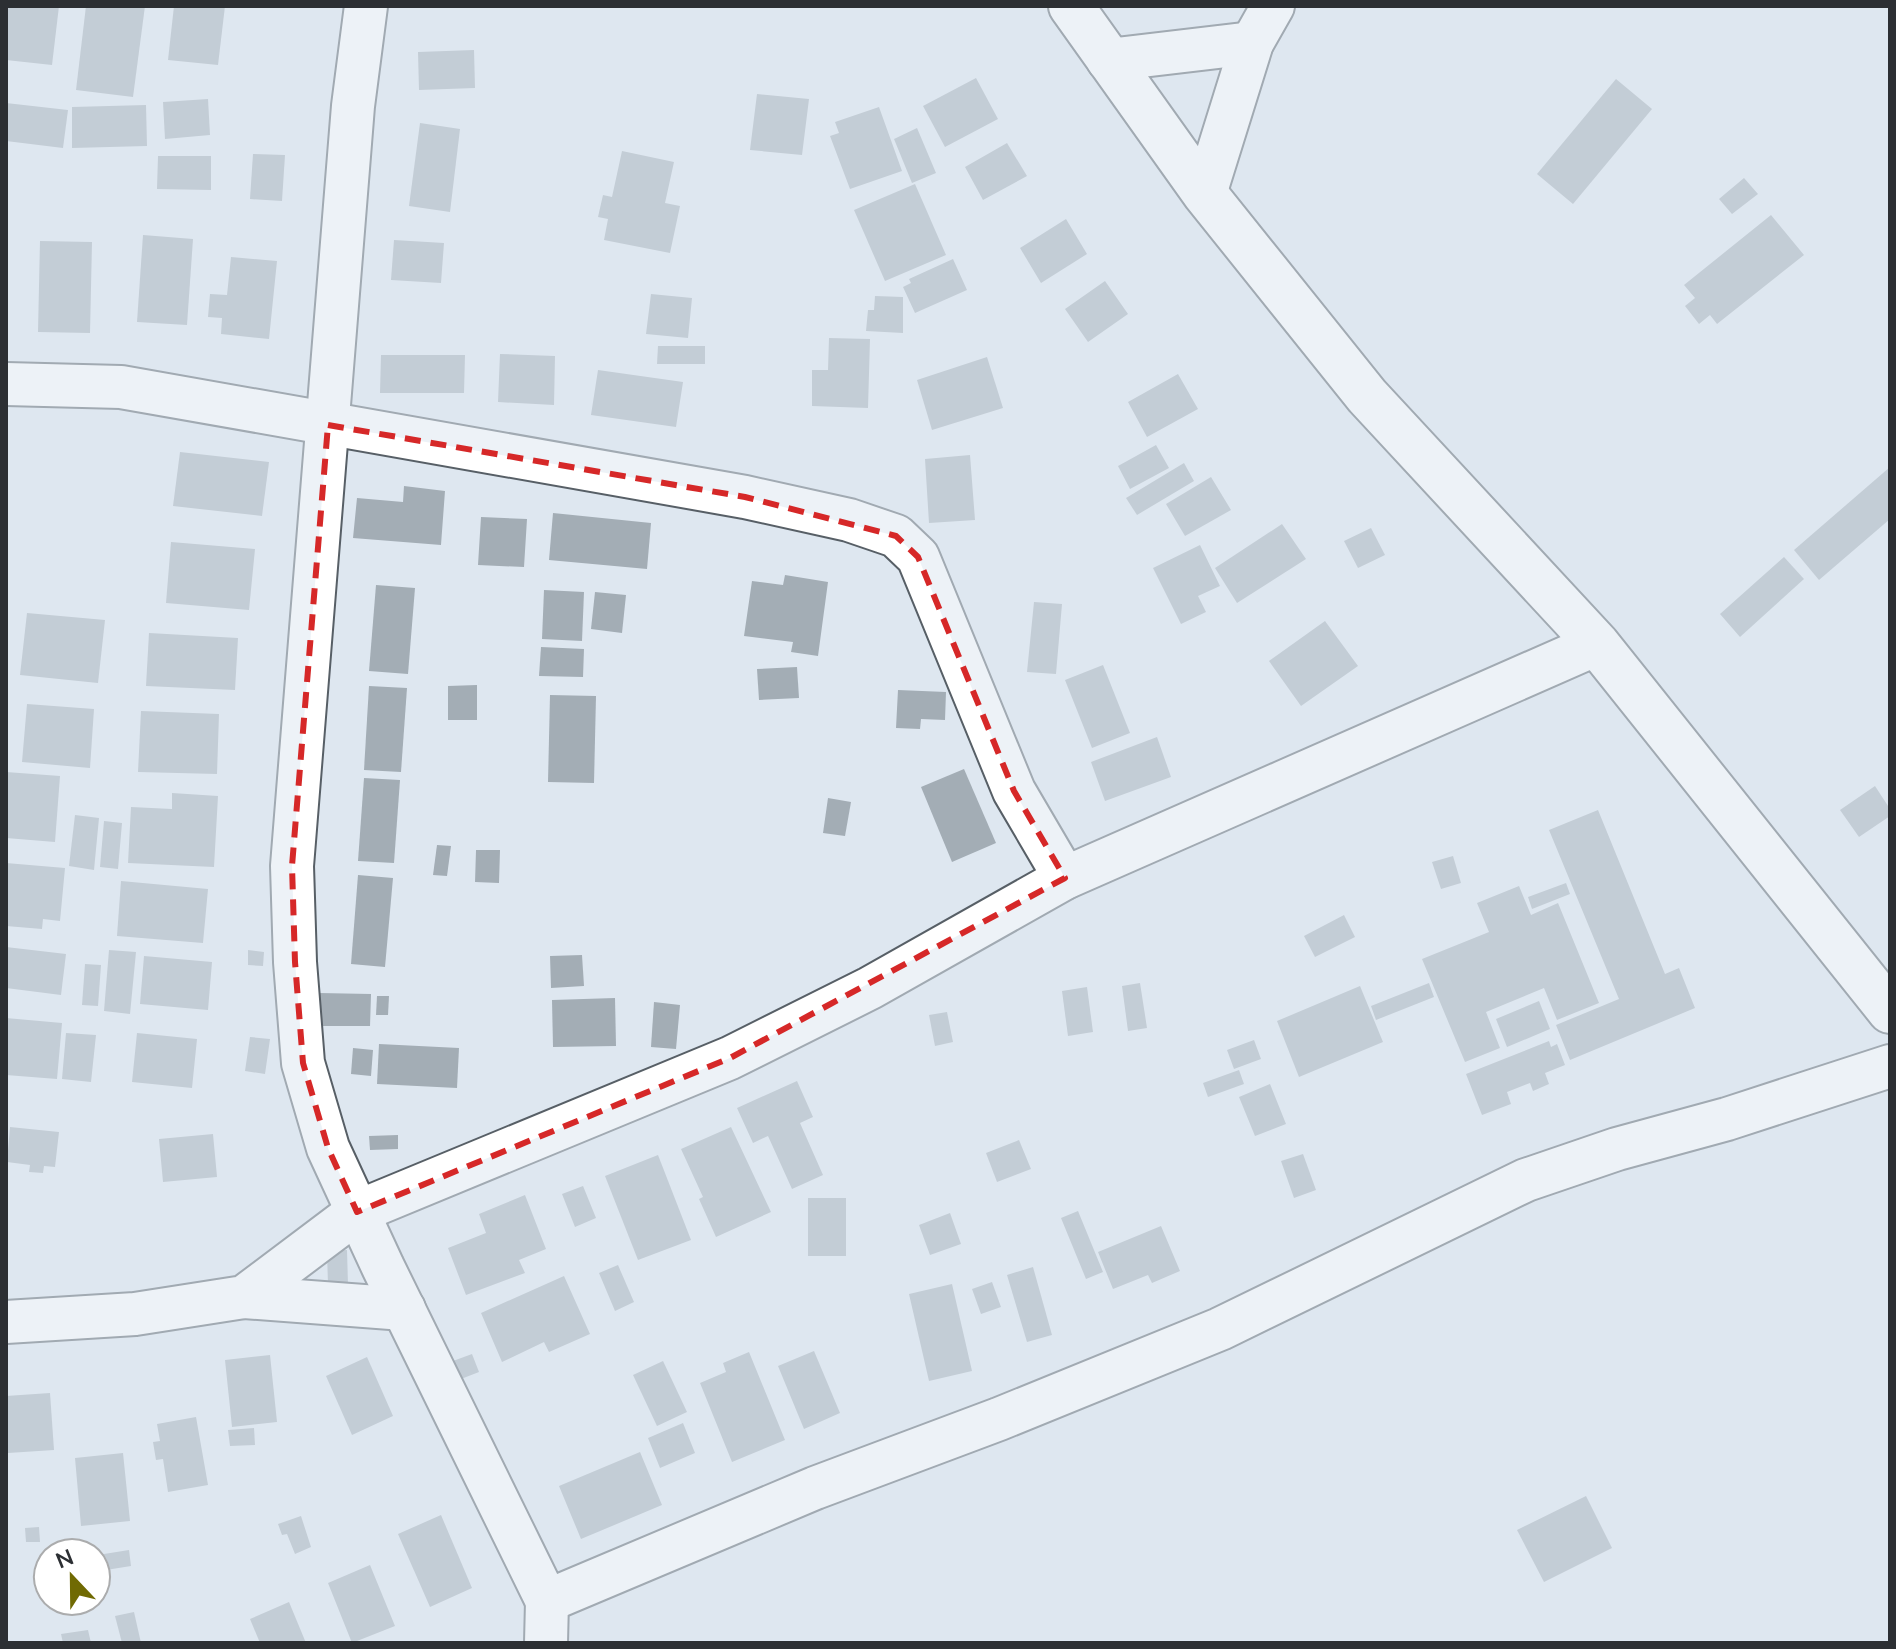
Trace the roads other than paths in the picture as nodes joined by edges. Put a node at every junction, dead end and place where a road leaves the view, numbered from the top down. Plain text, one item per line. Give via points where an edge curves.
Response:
1 (366, 6) edge
2 (1071, 6) edge
3 (1273, 6) edge
4 (1252, 43) junction
5 (1108, 60) junction
6 (1205, 194) junction
7 (6, 384) edge
8 (328, 425) junction
9 (1597, 644) junction
10 (1065, 878) junction
11 (1890, 1011) edge
12 (1890, 1066) edge
13 (357, 1212) junction
14 (244, 1297) junction
15 (404, 1309) junction
16 (6, 1322) edge
17 (547, 1601) junction
18 (546, 1643) edge

1 - 8 street
2 - 5 street
3 - 4 street
4 - 5 street
4 - 6 street
5 - 6 street
6 - 9 street via 1367,396
7 - 8 street via 121,387
8 - 10 street via 745,497 896,536 918,557 1014,791
8 - 13 street via 292,866 295,962 303,1063 328,1148
9 - 10 street
9 - 11 street
10 - 13 street via 870,988 730,1058
12 - 17 street via 1526,1180 1220,1329 815,1488
13 - 14 street
13 - 15 street
14 - 15 street
14 - 16 street via 135,1314
15 - 17 street
17 - 18 street

